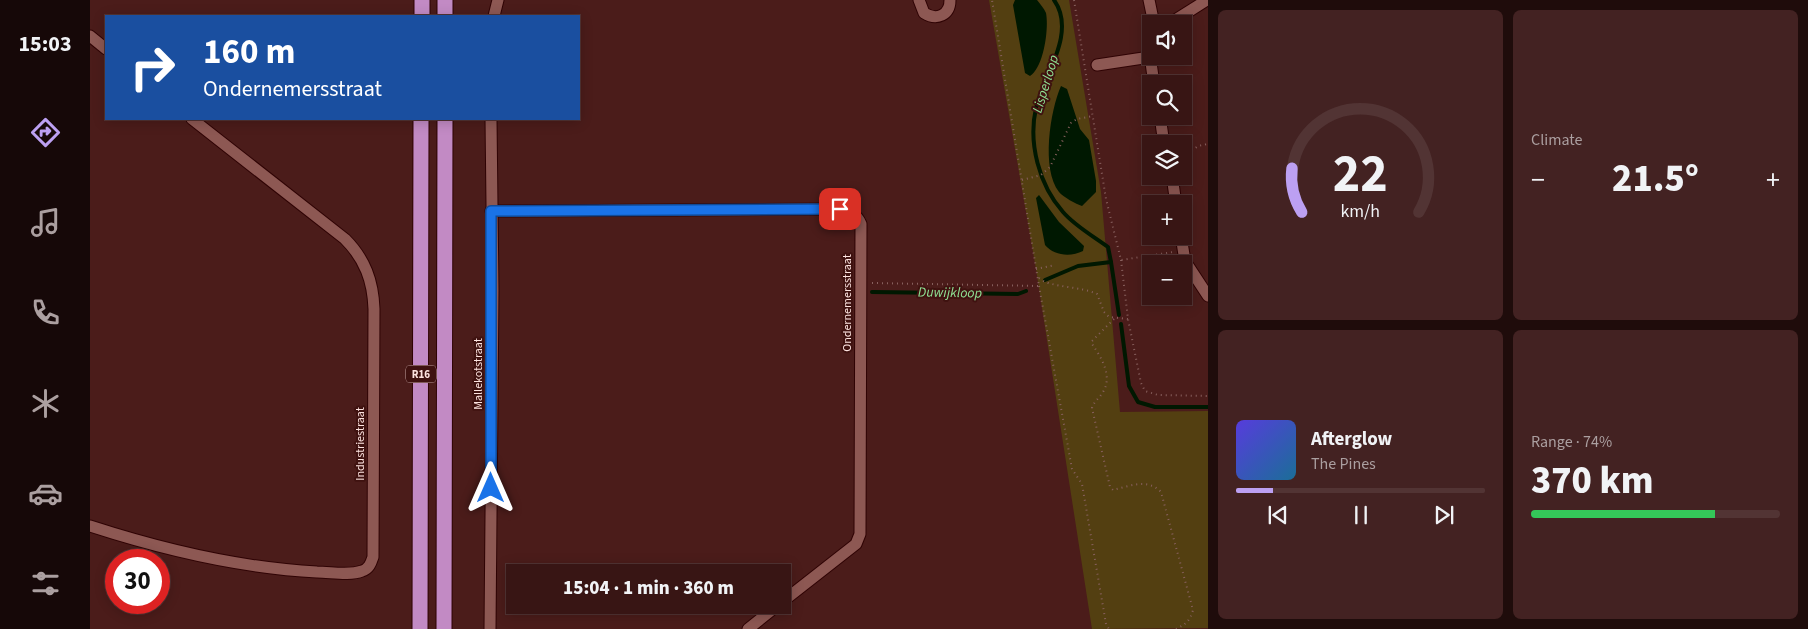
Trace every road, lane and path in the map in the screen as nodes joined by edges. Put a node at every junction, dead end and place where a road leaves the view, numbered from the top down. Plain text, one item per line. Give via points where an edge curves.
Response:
1 (422, 0) edge
2 (445, 0) edge
3 (498, 0) edge
4 (919, 0) edge
5 (950, 0) edge
6 (992, 0) edge
7 (1074, 0) edge
8 (1149, 0) edge
9 (1207, 0) edge
10 (422, 15) edge
11 (445, 15) edge
12 (494, 15) edge
13 (1152, 15) edge
14 (1183, 15) edge
15 (90, 36) edge
16 (105, 48) edge
17 (1142, 58) edge
18 (1097, 65) dead end
19 (1093, 116) junction
20 (193, 120) edge
21 (422, 120) edge
22 (445, 120) edge
23 (491, 120) edge
24 (1208, 144) edge
25 (1192, 151) edge
26 (1022, 180) junction
27 (491, 211) junction
28 (1182, 245) edge
29 (1183, 250) junction
30 (1121, 260) junction
31 (1055, 265) dead end
32 (1036, 269) junction
33 (1038, 276) junction
34 (860, 283) junction
35 (1039, 286) junction
36 (1208, 296) edge
37 (1114, 319) junction
38 (1128, 319) junction
39 (1208, 396) edge
40 (90, 526) edge
41 (791, 595) edge
42 (767, 614) edge
43 (420, 629) edge
44 (444, 629) edge
45 (490, 629) edge
46 (748, 629) edge
47 (1109, 629) edge
48 (1176, 629) edge

1 - 10 highway
2 - 11 highway
3 - 12 street
4 - 5 street via 924,13 934,17 944,14
6 - 26 path
7 - 19 path
8 - 13 street
9 - 14 street
15 - 16 street
17 - 18 street
19 - 26 path via 1077,119 1071,124 1050,168 1041,176
19 - 30 path via 1110,224
20 - 40 street, Industriestraat via 345,239 357,251 369,273 374,291 373,557 362,571 291,570 197,556
21 - 43 highway, R16
22 - 44 highway, R16
23 - 27 street, Mallekotstraat
24 - 25 path
26 - 32 path
27 - 34 street, Ondernemersstraat via 840,209 854,213 861,224
27 - 45 street, Mallekotstraat
28 - 29 street
29 - 30 path
29 - 36 street via 1185,261
30 - 38 path
31 - 32 path
32 - 33 path
33 - 35 path
33 - 37 path via 1046,283 1097,294 1104,312
34 - 35 path
34 - 41 street, Ondernemersstraat via 860,534 856,544
35 - 47 path via 1072,469 1082,484
37 - 38 path
37 - 48 path via 1092,341 1105,363 1106,378 1104,391 1092,408 1110,487 1114,490 1144,484 1161,492 1193,610 1191,618
38 - 39 path via 1145,391 1158,395
42 - 46 street

